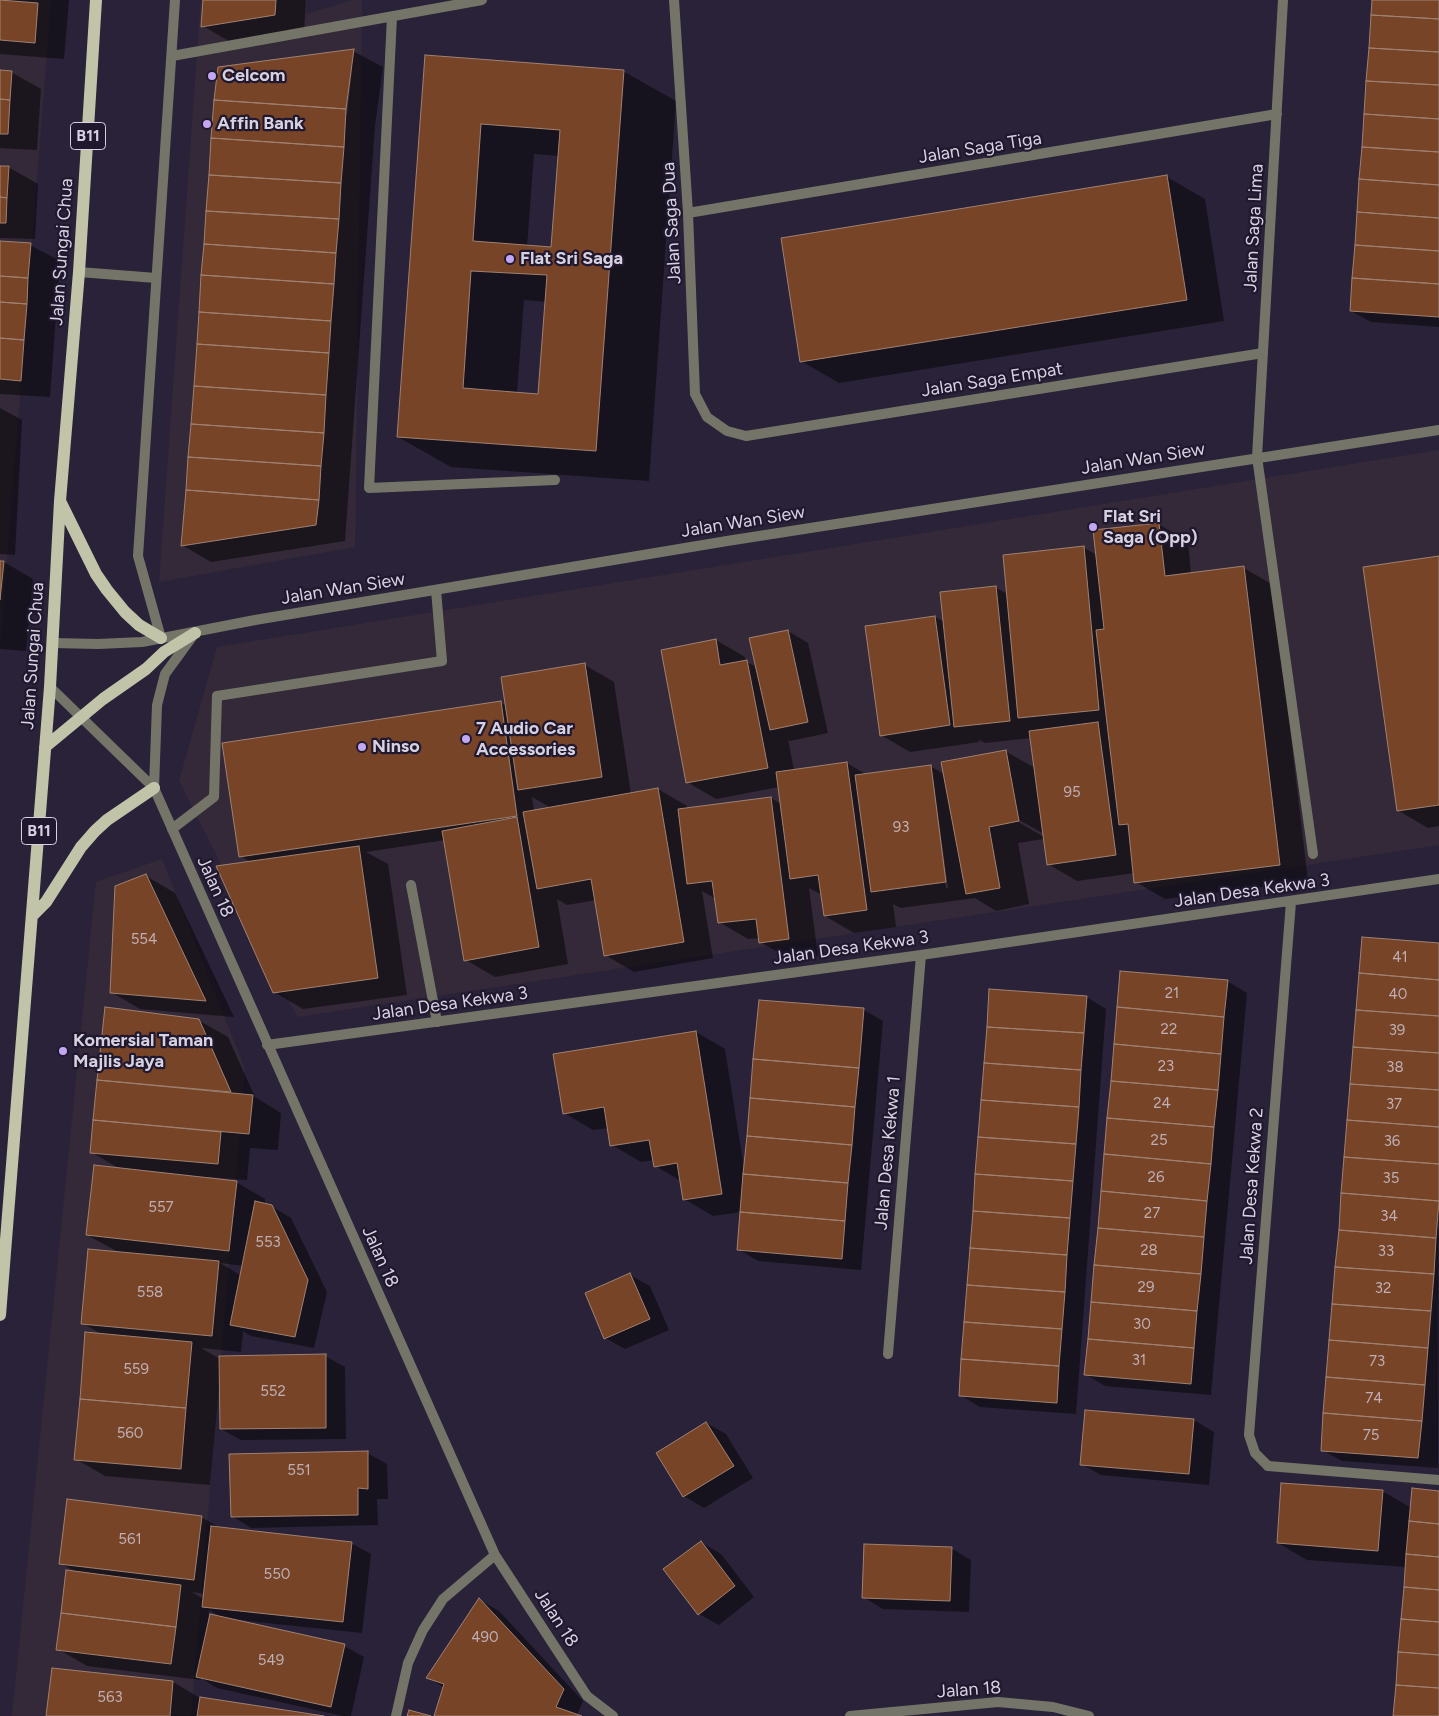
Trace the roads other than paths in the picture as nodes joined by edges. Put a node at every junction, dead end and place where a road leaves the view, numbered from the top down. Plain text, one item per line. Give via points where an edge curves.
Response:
1 (96, 0) edge
2 (175, 0) edge
3 (482, 0) edge
4 (674, 0) edge
5 (1283, 0) edge
6 (392, 17) junction
7 (172, 56) junction
8 (1277, 114) junction
9 (688, 213) junction
10 (79, 272) junction
11 (156, 278) junction
12 (1263, 353) junction
13 (1439, 430) edge
14 (727, 431) joint
15 (1257, 457) junction
16 (555, 480) dead end
17 (60, 501) junction
18 (436, 590) junction
19 (195, 633) junction
20 (161, 638) junction
21 (53, 643) junction
22 (50, 687) junction
23 (82, 718) junction
24 (45, 747) junction
25 (154, 788) junction
26 (172, 829) junction
27 (1313, 854) dead end
28 (1439, 879) edge
29 (411, 885) dead end
30 (1291, 902) junction
31 (32, 916) junction
32 (921, 955) junction
33 (437, 1022) junction
34 (268, 1045) junction
35 (0, 1315) edge
36 (888, 1354) dead end
37 (1439, 1480) edge
38 (495, 1555) junction
39 (396, 1716) edge
40 (613, 1716) edge
41 (850, 1716) edge
42 (1089, 1716) edge

1 - 10 main road, Jalan Sungai Chua / B11
2 - 7 street
3 - 6 street
4 - 9 street, Jalan Saga Dua
5 - 8 street, Jalan Saga Lima
6 - 7 street
6 - 16 street via 369,488
7 - 11 street
8 - 9 street, Jalan Saga Tiga
8 - 12 street, Jalan Saga Lima
9 - 14 street, Jalan Saga Dua via 695,394 707,417
10 - 11 street
10 - 17 main road, Jalan Sungai Chua / B11
11 - 20 street via 138,556
12 - 14 street, Jalan Saga Empat via 746,436
12 - 15 street, Jalan Saga Lima
13 - 15 street, Jalan Wan Siew
15 - 18 street, Jalan Wan Siew
15 - 27 street, Jalan Saga Lima
17 - 20 main road via 107,590 139,625
17 - 21 main road, Jalan Sungai Chua / B11
18 - 19 street, Jalan Wan Siew
18 - 26 street via 442,661 217,696 214,797
19 - 20 street, Jalan Wan Siew
19 - 23 main road via 164,652
19 - 25 street via 165,674 157,706
20 - 21 street, Jalan Wan Siew via 142,642
21 - 22 main road, Jalan Sungai Chua / B11
22 - 23 street
22 - 24 main road, Jalan Sungai Chua / B11
23 - 24 main road
23 - 25 street
24 - 31 main road, Jalan Sungai Chua / B11
25 - 26 street, Jalan 18
25 - 31 main road via 95,831 46,902
26 - 34 street, Jalan 18
28 - 30 street, Jalan Desa Kekwa 3
29 - 33 street
30 - 32 street, Jalan Desa Kekwa 3
30 - 37 street, Jalan Desa Kekwa 2 via 1249,1435 1255,1453 1268,1466
31 - 35 main road, Jalan Sungai Chua / B11
32 - 33 street, Jalan Desa Kekwa 3
32 - 36 street, Jalan Desa Kekwa 1
33 - 34 street, Jalan Desa Kekwa 3
34 - 38 street, Jalan 18
38 - 39 street via 443,1599 423,1630 408,1663
38 - 40 street, Jalan 18 via 588,1696
41 - 42 street, Jalan 18 via 998,1702 1054,1707

